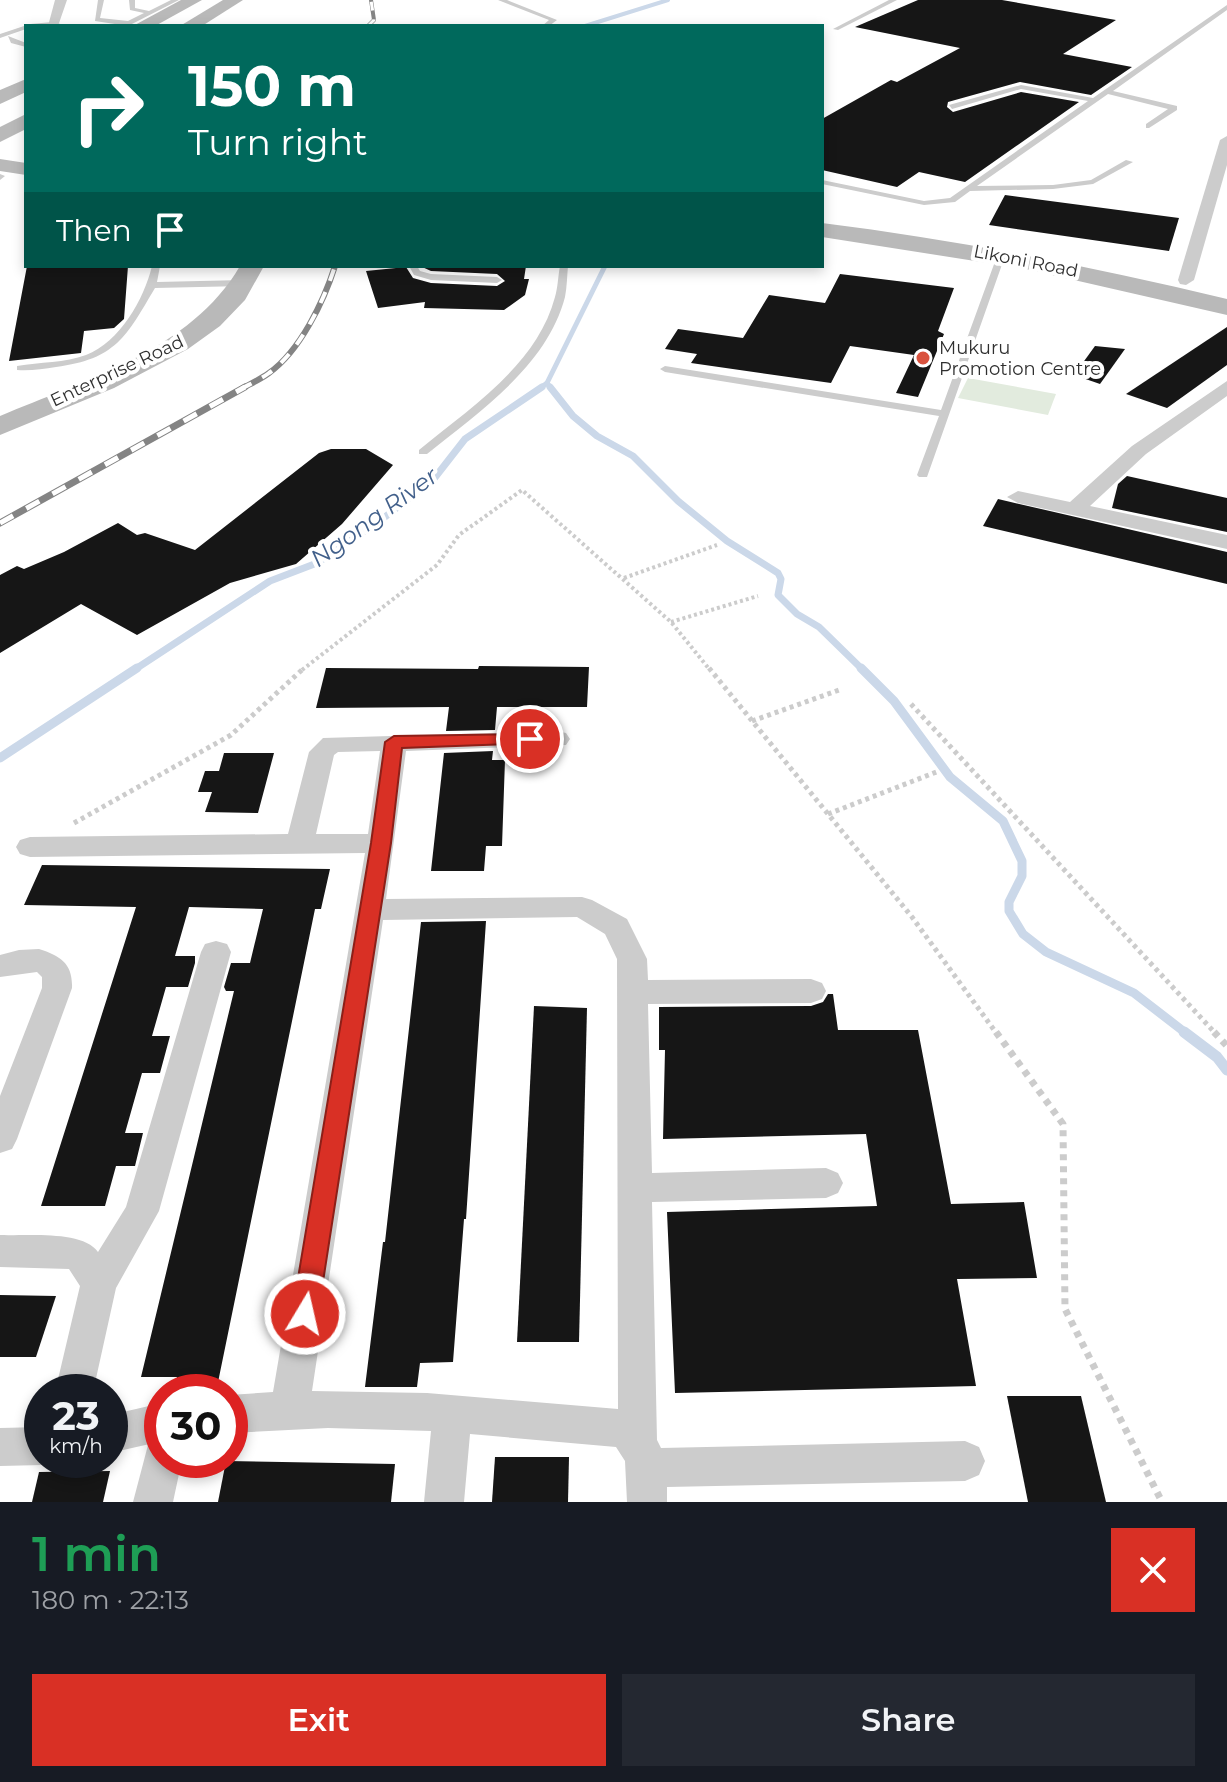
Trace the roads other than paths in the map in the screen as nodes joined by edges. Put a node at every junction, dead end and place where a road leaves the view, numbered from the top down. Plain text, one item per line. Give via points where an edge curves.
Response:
1 (61, 0) edge
2 (101, 0) edge
3 (132, 0) edge
4 (176, 0) edge
5 (194, 0) edge
6 (206, 0) edge
7 (225, 0) edge
8 (235, 0) edge
9 (501, 0) edge
10 (894, 0) edge
11 (162, 3) edge
12 (1227, 7) edge
13 (140, 23) edge
14 (59, 24) edge
15 (179, 24) edge
16 (193, 24) edge
17 (548, 24) edge
18 (24, 28) edge
19 (836, 29) dead end
20 (0, 37) edge
21 (10, 37) junction
22 (24, 37) edge
23 (24, 45) edge
24 (24, 86) edge
25 (1106, 91) junction
26 (24, 94) edge
27 (0, 98) edge
28 (1095, 100) junction
29 (24, 104) edge
30 (0, 106) edge
31 (952, 107) dead end
32 (0, 116) edge
33 (24, 121) edge
34 (1149, 126) dead end
35 (0, 136) edge
36 (1227, 140) edge
37 (1129, 162) dead end
38 (24, 169) edge
39 (0, 174) edge
40 (1222, 175) edge
41 (24, 180) edge
42 (824, 182) edge
43 (968, 189) junction
44 (824, 217) edge
45 (824, 230) edge
46 (1001, 256) junction
47 (156, 268) edge
48 (414, 268) edge
49 (564, 268) edge
50 (248, 274) edge
51 (497, 280) dead end
52 (1186, 280) junction
53 (152, 285) junction
54 (1227, 292) edge
55 (1227, 307) edge
56 (21, 368) dead end
57 (665, 369) dead end
58 (1227, 387) edge
59 (945, 414) junction
60 (0, 426) edge
61 (423, 452) dead end
62 (923, 475) dead end
63 (1018, 497) dead end
64 (1074, 509) junction
65 (1227, 542) edge
66 (557, 739) dead end
67 (394, 742) junction
68 (381, 843) junction
69 (300, 844) junction
70 (30, 847) road end
71 (369, 910) junction
72 (216, 952) dead end
73 (0, 966) edge
74 (811, 991) dead end
75 (633, 992) junction
76 (9, 1090) edge
77 (0, 1139) edge
78 (826, 1183) dead end
79 (636, 1188) junction
80 (0, 1251) edge
81 (99, 1284) junction
82 (78, 1374) edge
83 (290, 1408) junction
84 (248, 1412) edge
85 (452, 1414) junction
86 (24, 1446) edge
87 (0, 1447) edge
88 (965, 1461) dead end
89 (644, 1470) edge
90 (158, 1478) edge
91 (153, 1502) edge
92 (444, 1502) edge

1 - 14 street
2 - 13 lane via 97,20
3 - 13 lane
4 - 11 lane
5 - 13 main road
6 - 13 main road
7 - 15 main road
8 - 16 main road
9 - 17 lane via 554,20
10 - 19 lane
11 - 13 lane
12 - 25 lane
18 - 20 lane
20 - 21 lane
21 - 22 lane
21 - 23 lane
24 - 27 main road
25 - 28 lane
25 - 34 lane via 1174,108
26 - 30 main road
28 - 31 lane via 1015,87
28 - 43 lane
29 - 32 main road
33 - 35 main road
36 - 40 street
37 - 43 lane via 1093,182
38 - 39 main road
39 - 41 main road
40 - 52 street
42 - 43 lane via 924,203 952,200
44 - 52 main road, Likoni Road via 1009,242
45 - 46 main road, Likoni Road
46 - 55 main road, Likoni Road
46 - 59 lane
47 - 53 lane
48 - 51 lane via 431,277
49 - 61 lane via 562,292 533,354
50 - 53 lane
50 - 60 main road, Enterprise Road via 219,314 182,343
52 - 54 main road, Likoni Road
53 - 56 lane via 111,348 96,357
57 - 59 lane
58 - 64 street via 1139,450
59 - 62 lane
63 - 64 street
64 - 65 street
66 - 67 street
67 - 68 street
67 - 69 street via 339,743 322,752
68 - 69 street
68 - 71 street
69 - 70 street
71 - 75 street via 582,907 617,927 627,943
71 - 83 street
72 - 81 street via 142,1211
73 - 76 street via 11,961 50,963 59,975
74 - 75 street
75 - 79 street
76 - 77 street
78 - 79 street
79 - 89 street
80 - 81 street via 79,1254
81 - 82 street
83 - 84 street
83 - 85 street
85 - 89 street via 624,1429
85 - 92 street
86 - 87 street
88 - 89 street
90 - 91 street

